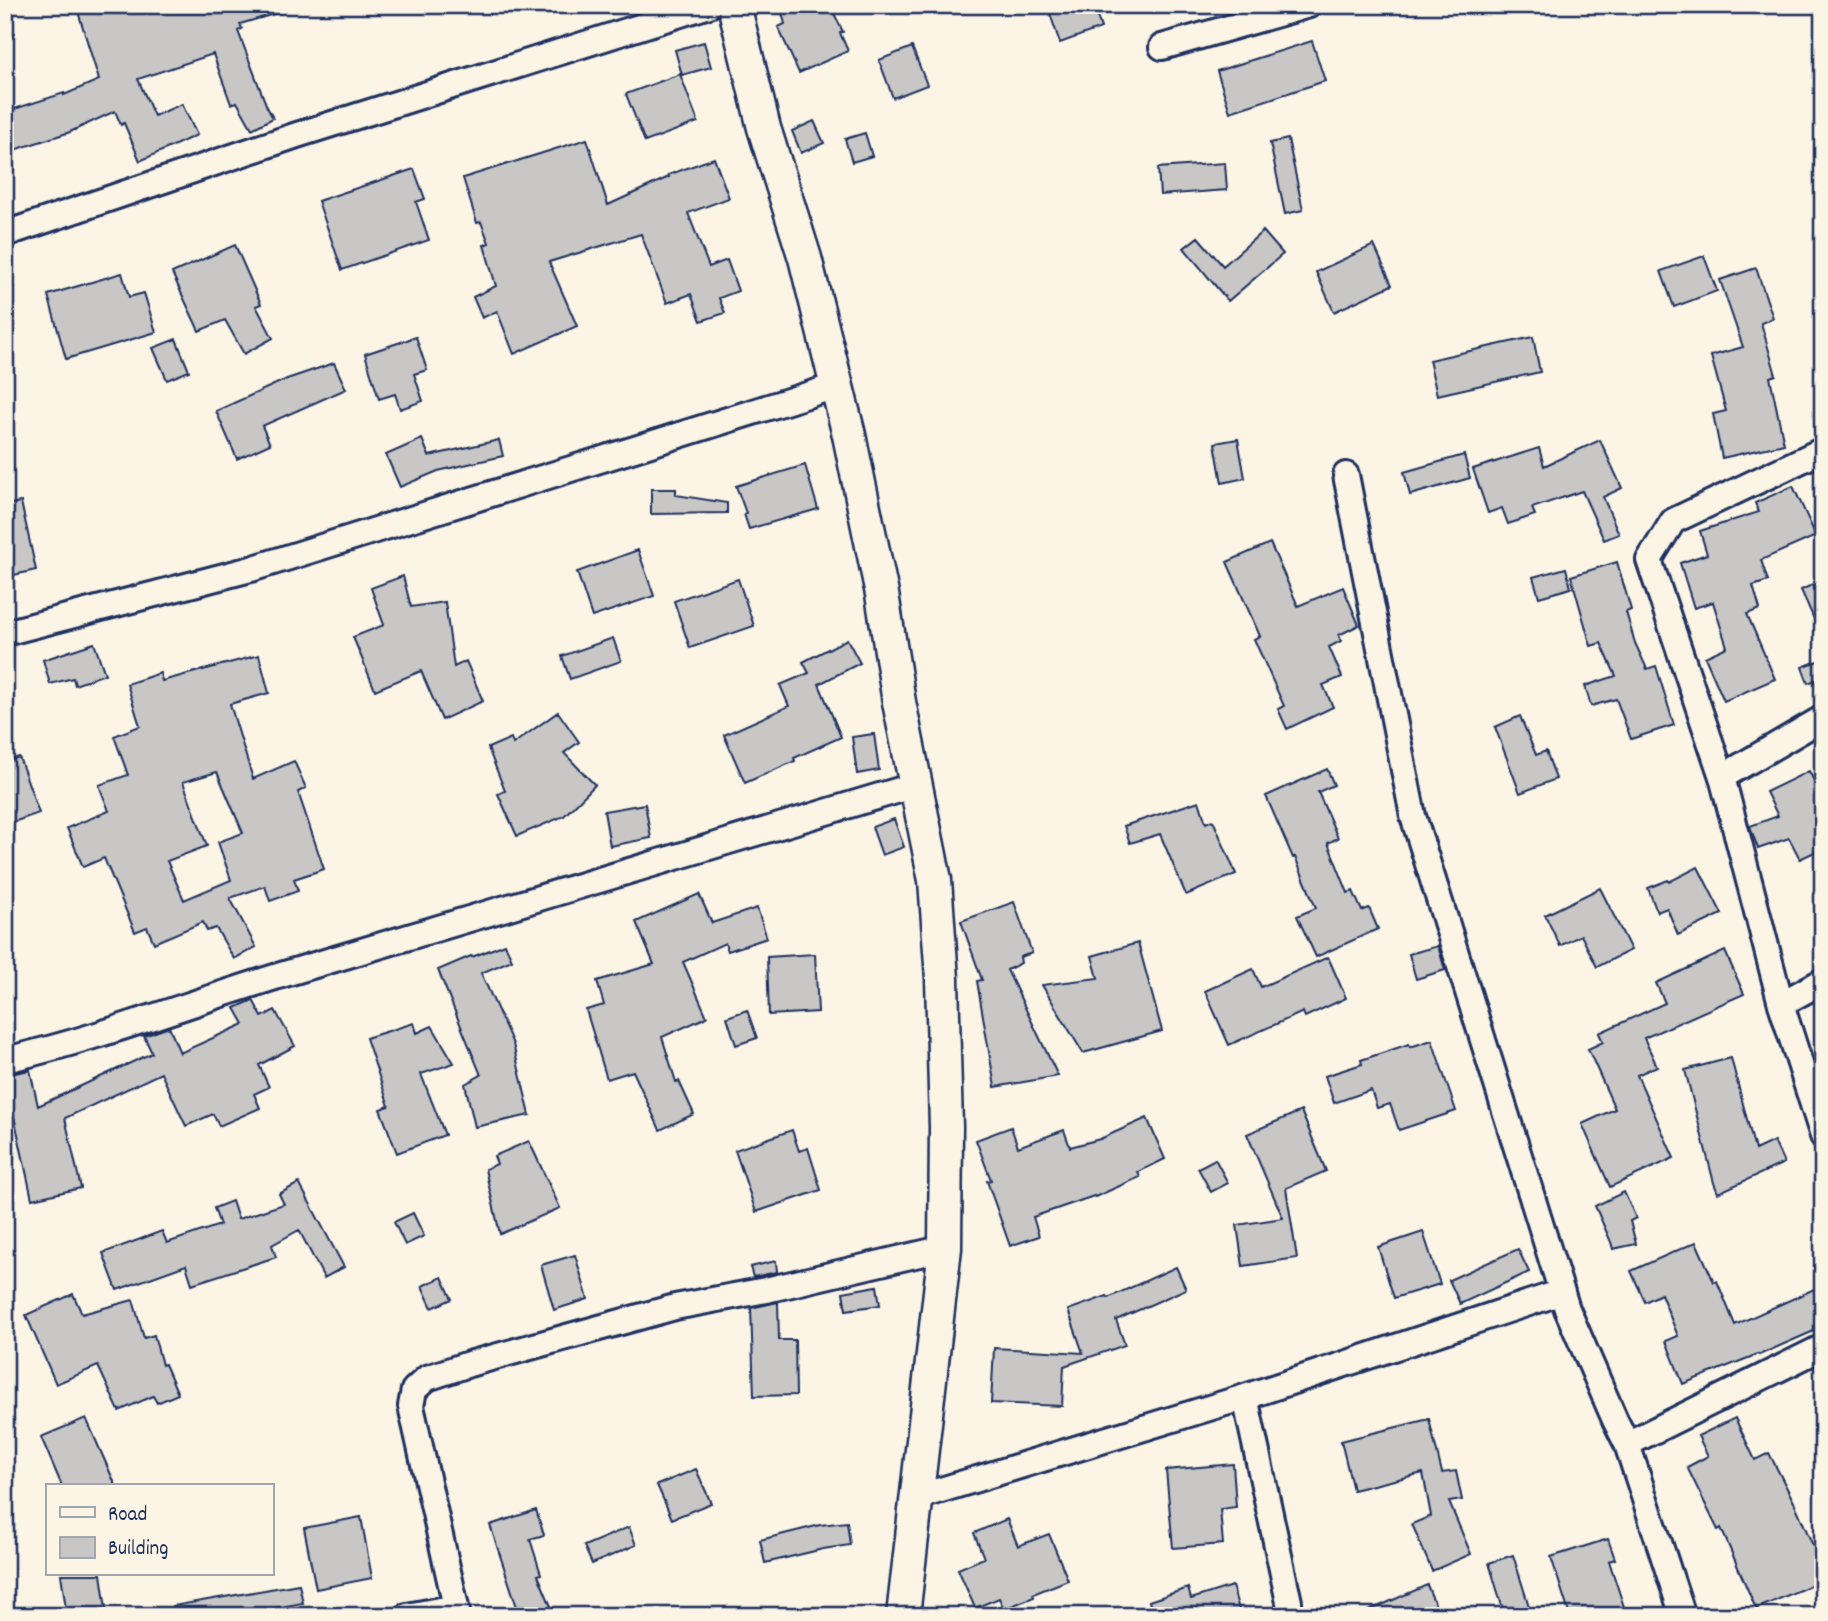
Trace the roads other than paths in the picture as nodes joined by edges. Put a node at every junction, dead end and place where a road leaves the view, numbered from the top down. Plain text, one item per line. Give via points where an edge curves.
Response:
1 (709, 5) edge
2 (734, 5) edge
3 (1309, 5) edge
4 (1162, 47) dead end
5 (5, 234) edge
6 (836, 386) junction
7 (1823, 450) edge
8 (1346, 475) dead end
9 (5, 633) edge
10 (1823, 718) edge
11 (1722, 777) junction
12 (916, 785) junction
13 (1823, 981) edge
14 (1781, 1004) junction
15 (5, 1060) edge
16 (1823, 1136) edge
17 (945, 1248) junction
18 (1562, 1292) junction
19 (1823, 1347) edge
20 (1245, 1397) junction
21 (1627, 1444) junction
22 (918, 1497) junction
23 (457, 1611) edge
24 (407, 1616) edge
25 (902, 1616) edge
26 (1290, 1616) edge
27 (1683, 1616) edge

1 - 5 street via 297,135
2 - 6 street
3 - 4 street
6 - 9 street via 251,569
6 - 12 street via 874,554
7 - 11 street via 1673,521 1649,560
8 - 18 street via 1413,816
10 - 11 street
11 - 14 street
12 - 15 street
12 - 17 street via 935,880 942,979
13 - 14 street
14 - 16 street
17 - 22 street
17 - 23 street via 674,1307 427,1378 414,1390 411,1406
18 - 20 street
18 - 21 street
19 - 21 street
20 - 22 street
20 - 26 street
21 - 27 street
22 - 25 street
23 - 24 street

